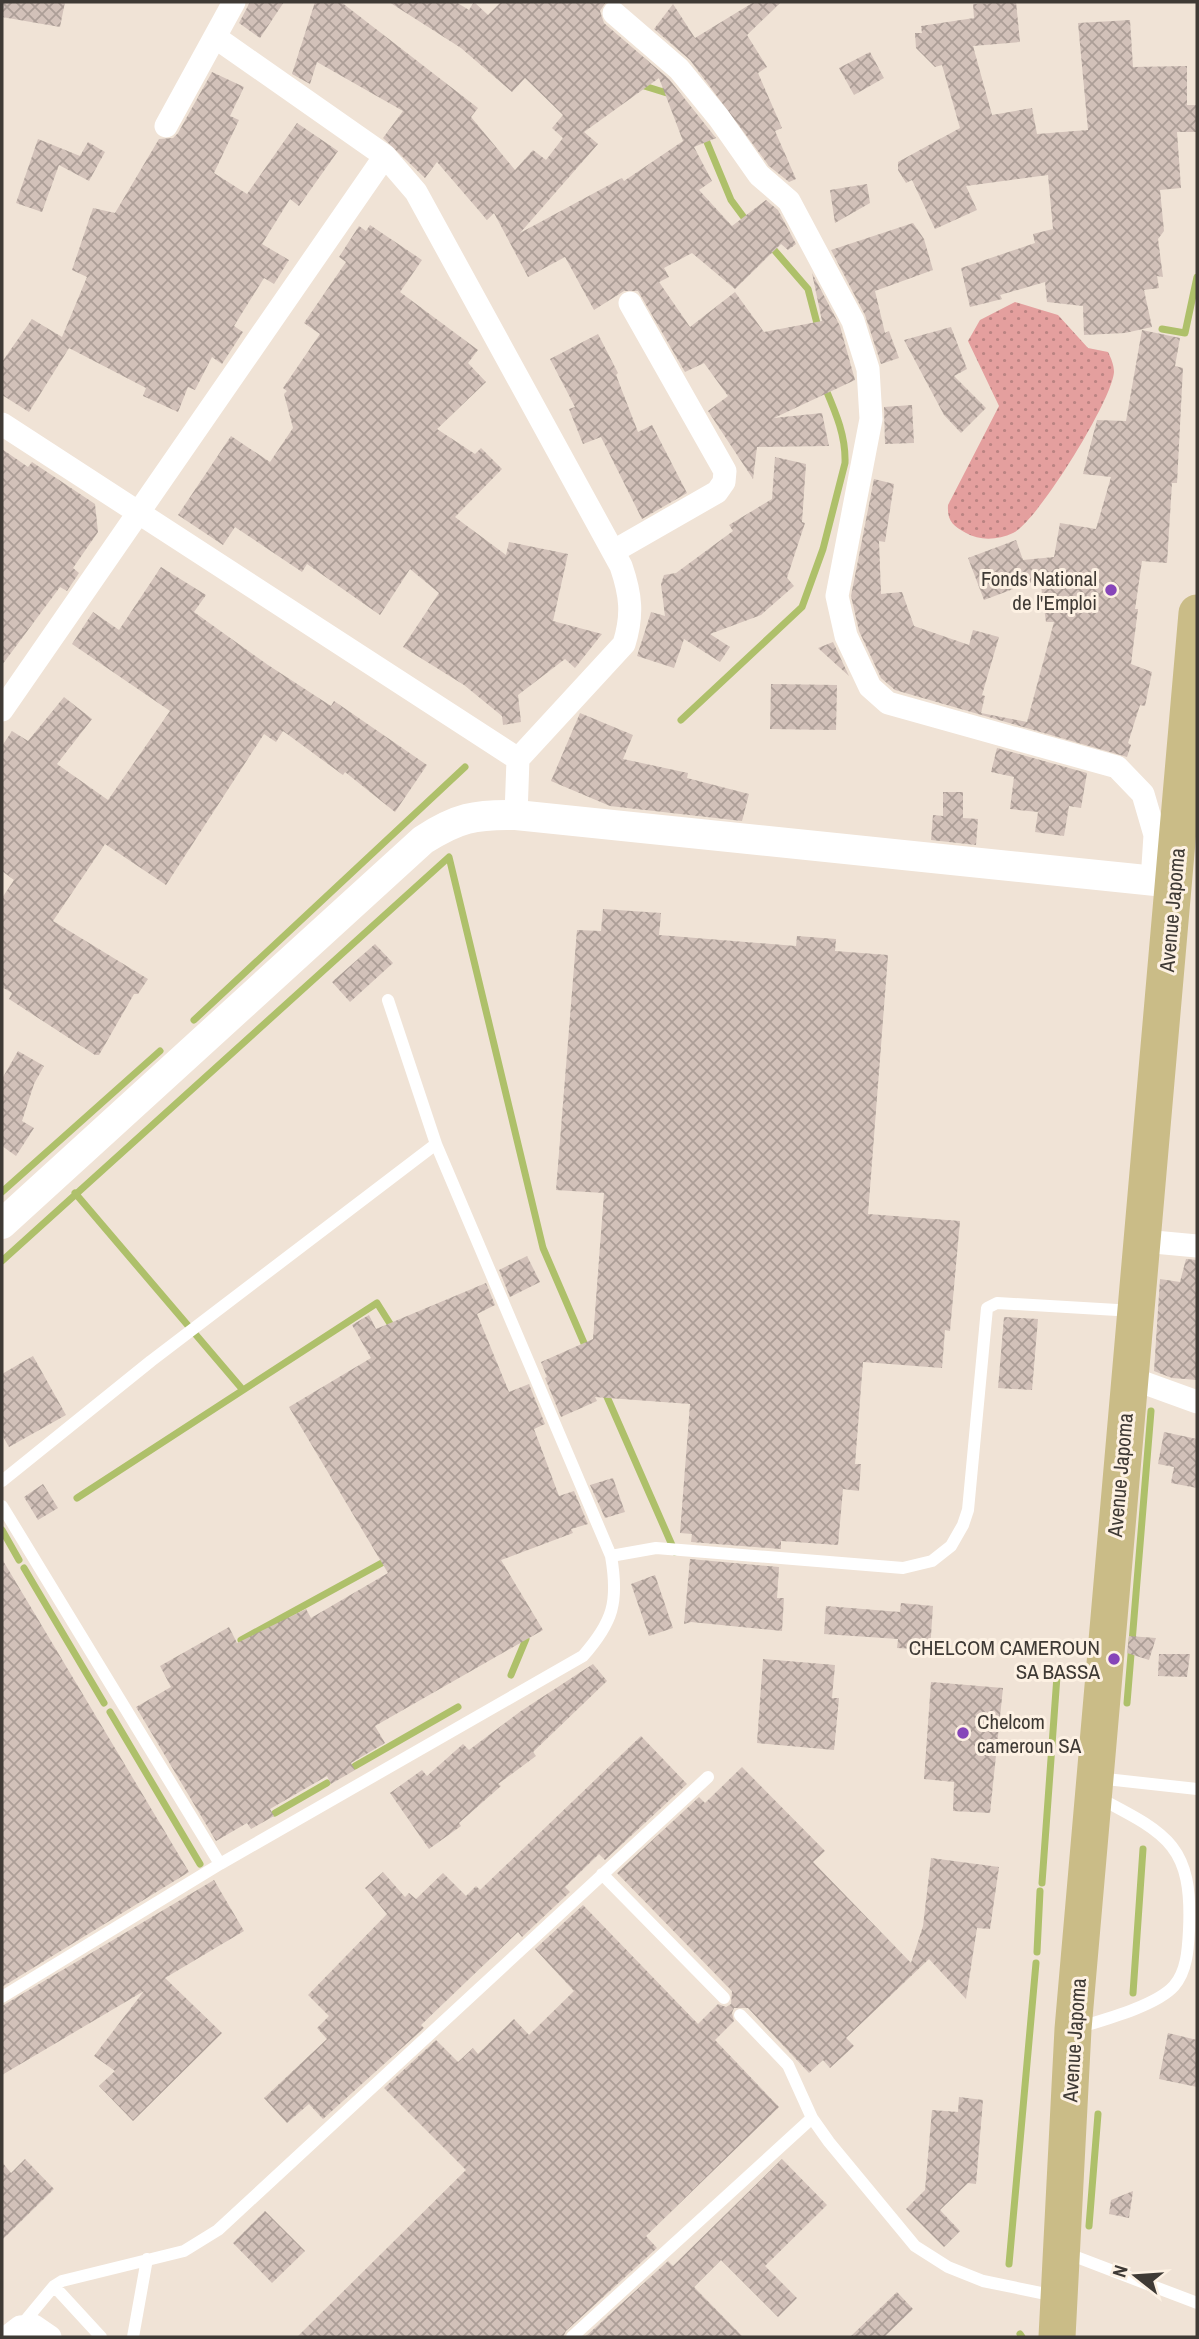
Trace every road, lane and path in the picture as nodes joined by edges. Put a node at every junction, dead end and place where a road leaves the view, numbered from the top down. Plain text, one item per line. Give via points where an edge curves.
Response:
1 (234, 2) edge
2 (614, 13) dead end
3 (215, 37) junction
4 (166, 126) dead end
5 (386, 156) junction
6 (630, 303) dead end
7 (2, 424) edge
8 (141, 513) junction
9 (614, 551) junction
10 (1197, 613) edge
11 (2, 710) edge
12 (518, 759) junction
13 (516, 815) junction
14 (1175, 868) edge
15 (388, 1000) dead end
16 (436, 1144) junction
17 (2, 1224) edge
18 (1143, 1241) junction
19 (1197, 1246) edge
20 (1135, 1311) junction
21 (1128, 1377) junction
22 (1197, 1402) edge
23 (2, 1481) edge
24 (2, 1506) edge
25 (611, 1556) junction
26 (708, 1777) dead end
27 (1093, 1787) junction
28 (1197, 1789) edge
29 (220, 1864) junction
30 (603, 1874) junction
31 (2, 1997) edge
32 (724, 1998) dead end
33 (740, 2015) dead end
34 (1073, 2029) junction
35 (812, 2118) junction
36 (1063, 2252) junction
37 (147, 2259) junction
38 (54, 2286) junction
39 (1059, 2297) junction
40 (1197, 2303) edge
41 (14, 2332) edge
42 (50, 2337) edge
43 (101, 2337) edge
44 (133, 2337) edge
45 (572, 2337) edge
46 (1057, 2337) edge

1 - 3 street
2 - 14 street via 679,69 759,175 789,201 853,321 868,369 871,419 837,596 846,636 870,687 888,703 1117,767 1143,794 1155,835
3 - 4 street
3 - 5 street
5 - 8 street
5 - 9 street via 437,225
6 - 9 street via 725,471 718,492
7 - 8 street
8 - 11 street
8 - 12 street
9 - 12 street via 631,594 631,621 624,644
10 - 14 main road, Avenue Japoma
12 - 13 street
13 - 14 street
13 - 17 street via 476,814 448,824 423,841
14 - 18 main road, Avenue Japoma
15 - 16 lane
16 - 23 lane
16 - 25 lane
18 - 19 street
18 - 20 main road, Avenue Japoma
20 - 21 main road, Avenue Japoma
20 - 25 lane via 997,1303 987,1308 968,1510 951,1546 932,1561 903,1568 656,1548
21 - 22 street
21 - 27 main road, Avenue Japoma
24 - 29 lane
25 - 29 lane via 614,1608 601,1636 583,1656
26 - 30 lane
27 - 28 lane
27 - 34 main road, Avenue Japoma
27 - 34 lane via 1169,1841 1188,1876 1188,1939 1185,1968 1174,1987 1114,2017
29 - 31 lane
30 - 32 lane
30 - 37 lane via 218,2230 184,2250
33 - 35 lane via 788,2065
34 - 36 main road, Avenue Japoma
35 - 39 lane via 915,2246 948,2267 984,2281
35 - 45 lane
36 - 39 main road, Avenue Japoma
36 - 40 lane
37 - 38 lane via 72,2277
37 - 44 lane
38 - 41 lane
38 - 43 lane
39 - 46 main road, Avenue Japoma
41 - 42 street via 34,2326

